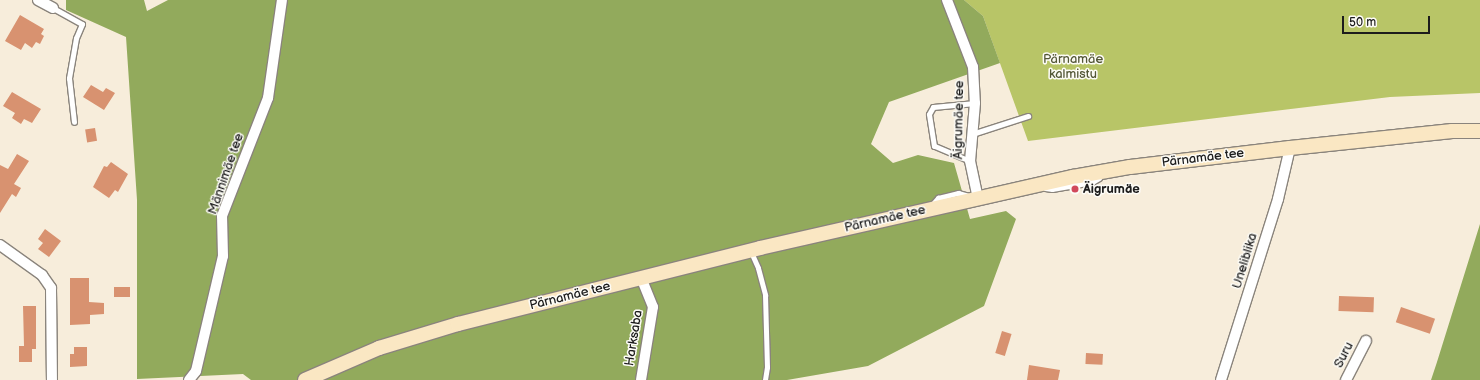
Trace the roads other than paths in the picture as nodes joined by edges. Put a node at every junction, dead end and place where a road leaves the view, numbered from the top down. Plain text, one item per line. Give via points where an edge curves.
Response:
1 (38, 0) edge
2 (282, 0) edge
3 (947, 0) edge
4 (53, 8) joint
5 (975, 103) junction
6 (1028, 116) dead end
7 (74, 122) dead end
8 (1480, 131) edge
9 (972, 134) junction
10 (1290, 148) junction
11 (970, 161) junction
12 (978, 198) junction
13 (0, 245) edge
14 (750, 251) junction
15 (641, 278) junction
16 (1366, 341) dead end
17 (191, 379) edge
18 (52, 380) edge
19 (305, 380) edge
20 (641, 380) edge
21 (765, 380) edge
22 (1221, 380) edge
23 (1346, 380) edge

1 - 4 street
2 - 17 street, Männimäe tee via 268,98 222,216 222,256 196,371
3 - 5 street, Äigrumäe tee via 973,67
4 - 7 lane via 82,24 76,38 69,78
5 - 9 street, Äigrumäe tee
5 - 11 lane via 933,107 929,114 934,146
6 - 9 lane
8 - 10 main road, Pärnamäe tee via 1452,131
9 - 11 street, Äigrumäe tee
10 - 12 main road, Pärnamäe tee via 1112,170
10 - 22 street, Uneliblika via 1278,199
11 - 12 street, Äigrumäe tee
12 - 14 main road, Pärnamäe tee
13 - 18 street via 42,275 51,288
14 - 15 main road, Pärnamäe tee
14 - 21 lane via 758,268 764,295 767,367
15 - 19 main road, Pärnamäe tee via 420,334 378,348
15 - 20 street, Harksaba via 653,307
16 - 23 street, Suru

